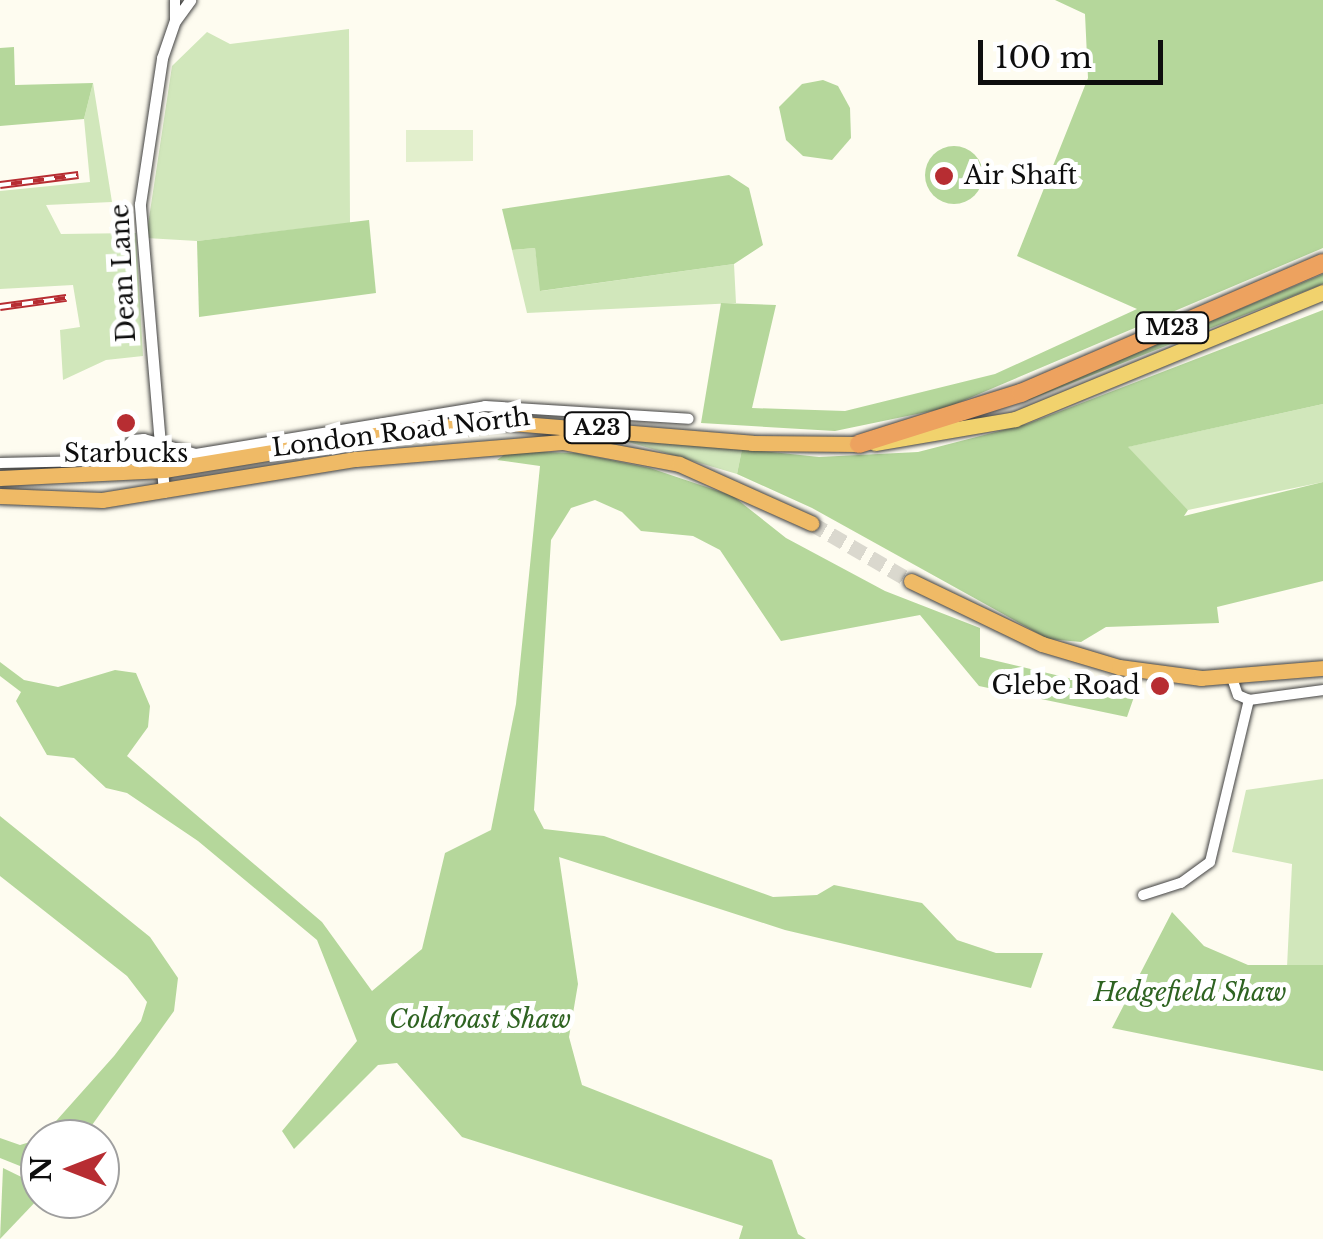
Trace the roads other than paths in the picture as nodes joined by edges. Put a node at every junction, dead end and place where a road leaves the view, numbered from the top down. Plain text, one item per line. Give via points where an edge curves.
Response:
1 (175, 0) edge
2 (190, 0) edge
3 (174, 21) junction
4 (1323, 263) edge
5 (1323, 292) edge
6 (689, 419) dead end
7 (160, 439) junction
8 (858, 444) junction
9 (196, 454) junction
10 (215, 462) junction
11 (0, 463) edge
12 (54, 470) junction
13 (164, 470) junction
14 (0, 478) edge
15 (164, 492) junction
16 (0, 496) edge
17 (811, 523) tunnel mouth
18 (911, 581) tunnel mouth
19 (1323, 668) edge
20 (1232, 678) junction
21 (1323, 690) edge
22 (1249, 700) junction
23 (1144, 895) dead end

1 - 3 street
2 - 3 street, Dean Lane
3 - 7 street, Dean Lane via 155,94 140,204
4 - 8 highway, M23 via 1021,393
5 - 8 main road, London Road North / A23 via 1016,419 913,442
6 - 9 street, London Road North via 484,406
7 - 9 street
7 - 12 street via 133,440 117,456
7 - 13 street, Dean Lane
8 - 10 highway, London Road North / A23 via 499,422 411,429
9 - 10 street
10 - 13 highway, London Road North / A23
11 - 12 street
12 - 13 highway, A23
12 - 14 highway, A23
13 - 15 street, Dean Lane
15 - 16 highway, A23 via 102,500
15 - 17 highway, London Road North / A23 via 356,459 562,442 679,464
18 - 20 highway via 1072,654 1170,676
19 - 20 highway
20 - 22 street via 1238,695
21 - 22 street
22 - 23 street via 1210,862 1182,883

